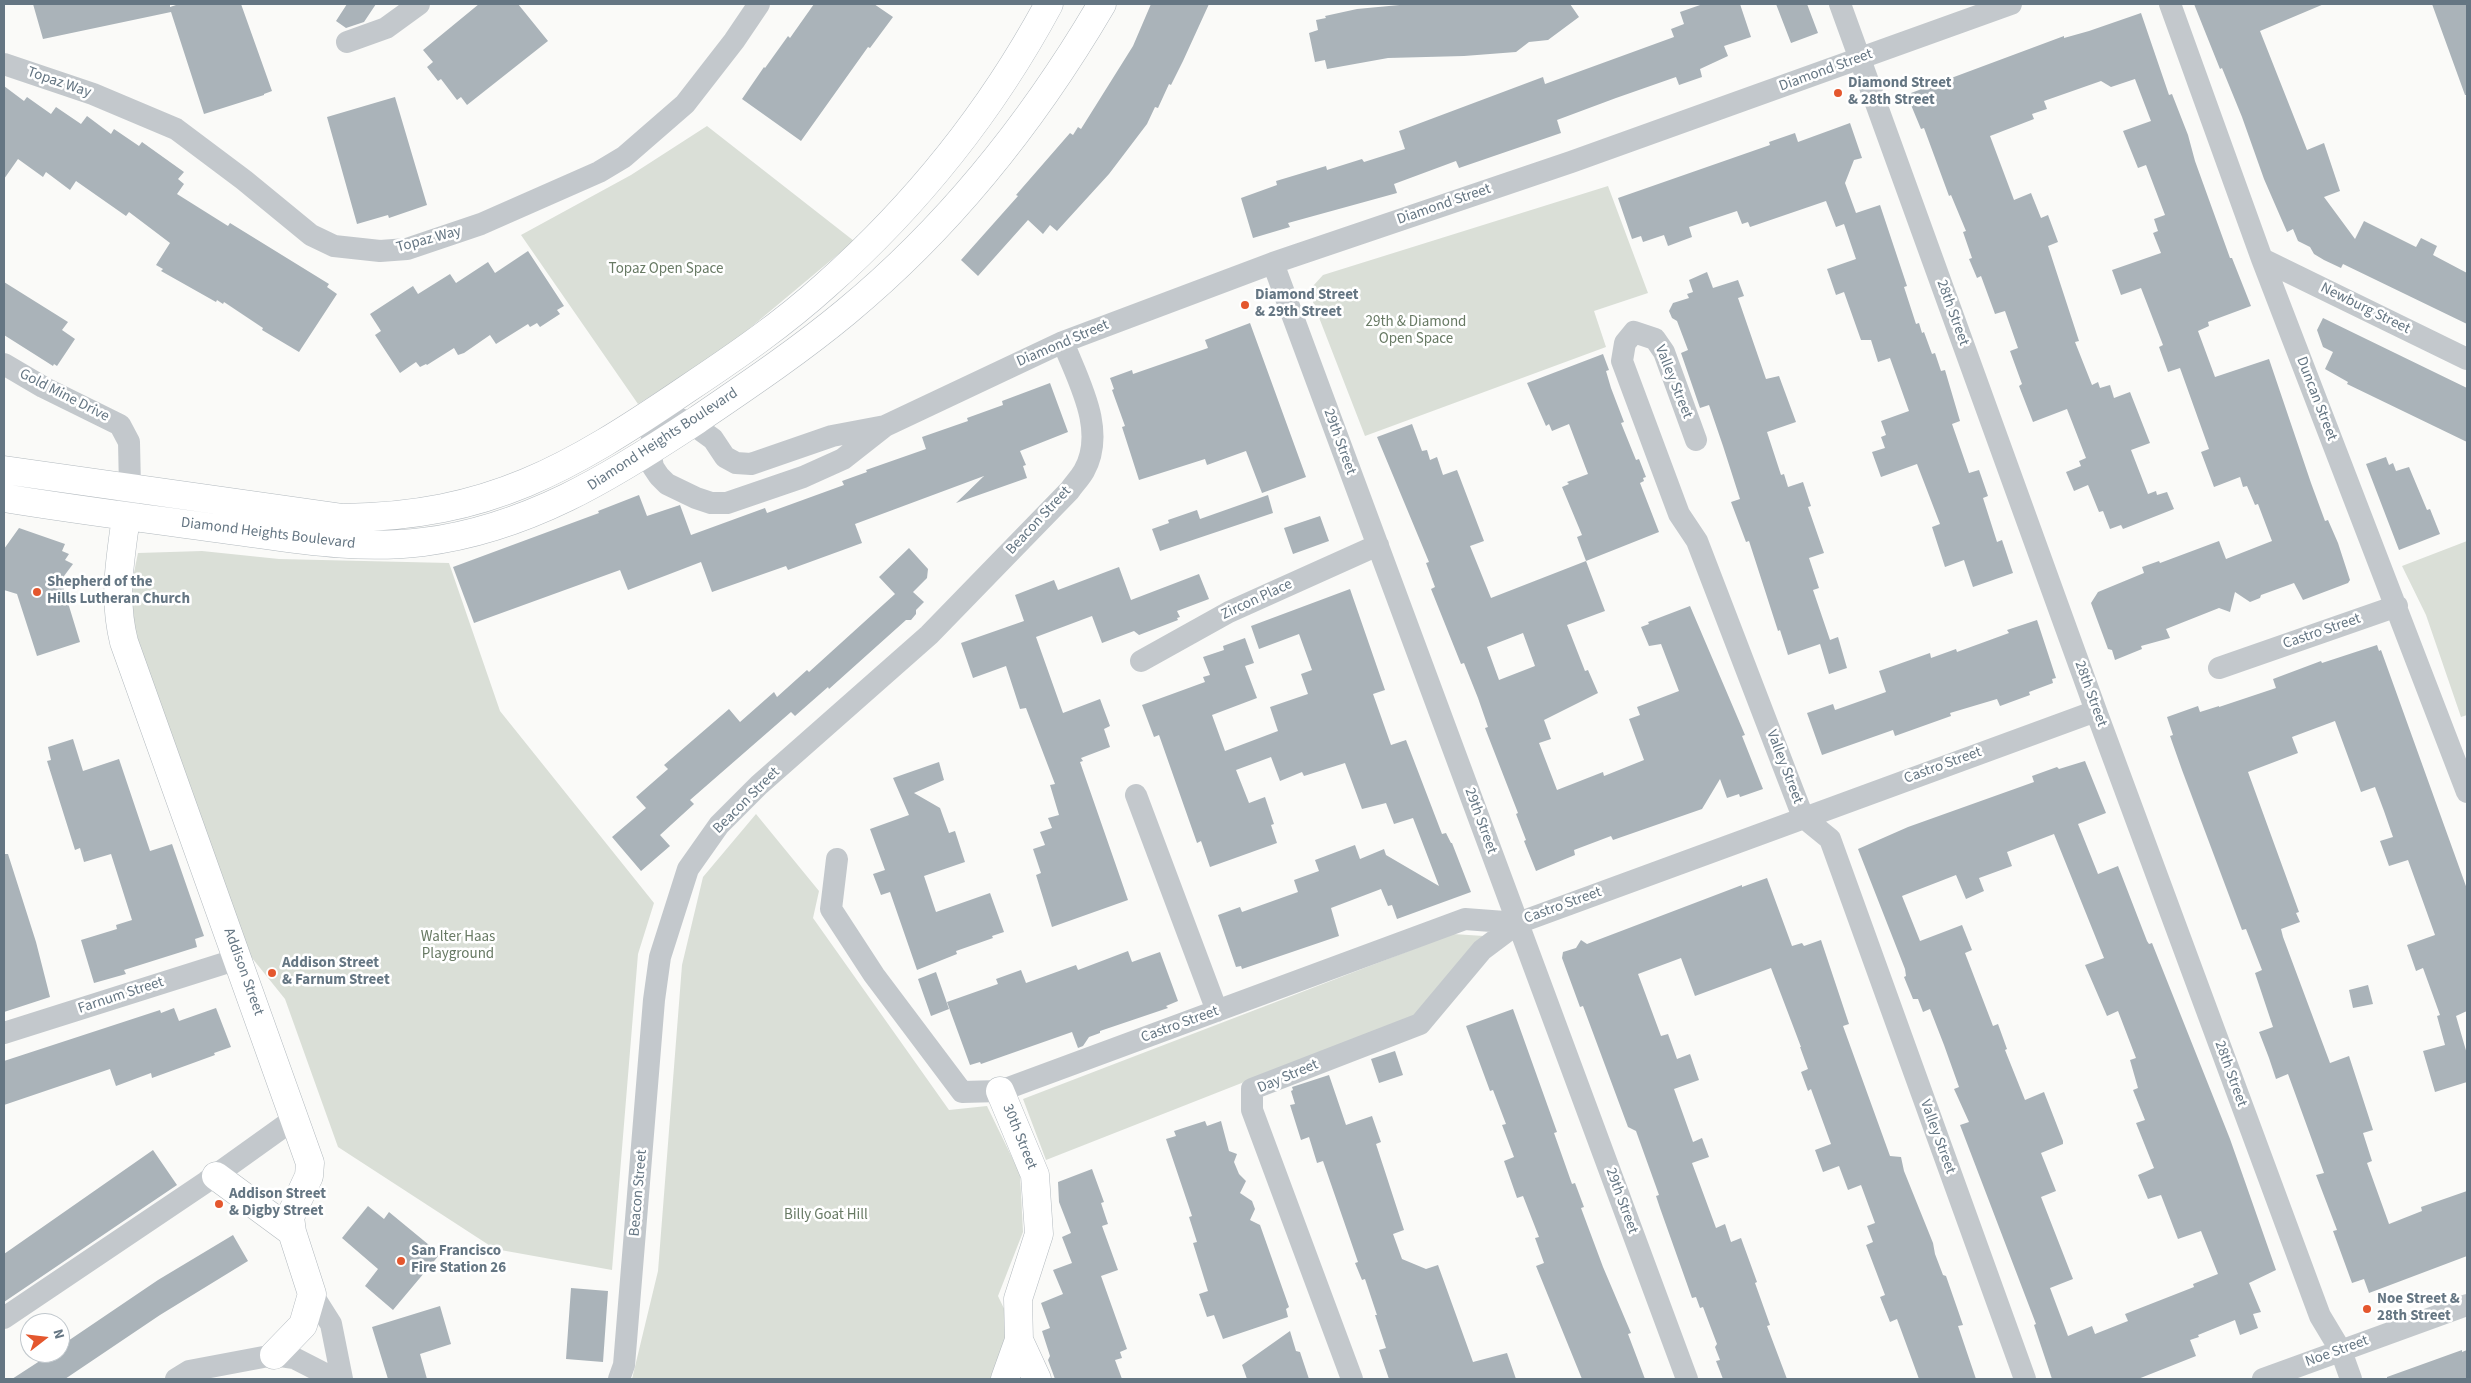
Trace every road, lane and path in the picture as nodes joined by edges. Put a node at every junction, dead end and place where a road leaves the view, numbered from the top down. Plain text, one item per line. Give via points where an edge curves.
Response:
1 (419, 4) edge
2 (759, 4) edge
3 (1049, 4) edge
4 (1102, 4) edge
5 (1840, 4) edge
6 (2011, 4) edge
7 (2170, 4) edge
8 (346, 42) dead end
9 (1860, 59) junction
10 (4, 64) edge
11 (2262, 259) junction
12 (1273, 263) junction
13 (1063, 342) junction
14 (2467, 359) edge
15 (4, 364) edge
16 (656, 410) junction
17 (692, 423) junction
18 (884, 426) junction
19 (1696, 440) dead end
20 (650, 451) junction
21 (4, 470) edge
22 (130, 488) junction
23 (4, 498) edge
24 (126, 517) junction
25 (1378, 545) junction
26 (2397, 606) junction
27 (1140, 661) dead end
28 (2219, 668) dead end
29 (2096, 710) junction
30 (2467, 792) edge
31 (1136, 795) dead end
32 (1803, 817) junction
33 (838, 859) dead end
34 (1518, 923) junction
35 (238, 959) junction
36 (1217, 1011) junction
37 (4, 1033) edge
38 (1000, 1091) junction
39 (294, 1119) junction
40 (216, 1176) junction
41 (292, 1232) junction
42 (312, 1294) junction
43 (2467, 1305) edge
44 (4, 1318) edge
45 (1019, 1340) junction
46 (2341, 1351) junction
47 (274, 1355) junction
48 (176, 1379) edge
49 (335, 1379) edge
50 (342, 1379) edge
51 (619, 1379) edge
52 (1005, 1379) edge
53 (1037, 1379) edge
54 (1352, 1379) edge
55 (1687, 1379) edge
56 (2025, 1379) edge
57 (2263, 1379) edge
58 (2351, 1379) edge

1 - 8 street via 386,28
2 - 10 street, Topaz Way via 685,104 624,157 599,172 481,224 407,249 380,251 334,246 311,235 176,129 102,98
3 - 16 main road, Diamond Heights Boulevard via 983,112 955,150 890,224 792,313
4 - 17 main road, Diamond Heights Boulevard via 1075,50 1015,136 918,247 854,306
5 - 9 street, 28th Street
6 - 9 street, Diamond Street
7 - 11 street, Duncan Street
9 - 12 street, Diamond Street
9 - 29 street, 28th Street
11 - 14 street, Newburg Street
11 - 26 street, Duncan Street
12 - 13 street, Diamond Street
12 - 25 street, 29th Street
13 - 18 street, Diamond Street
13 - 51 street, Beacon Street via 1089,410 1093,431 1091,453 1084,471 1070,490 929,636 753,791 719,825 688,869 660,957 654,1000 624,1365
15 - 22 street, Gold Mine Drive via 43,387 120,424 129,442
16 - 17 street, Diamond Street
16 - 20 street, Diamond Street
16 - 22 main road, Diamond Heights Boulevard via 595,449 535,480 474,502 412,514 343,518
17 - 18 street, Diamond Street via 712,439 725,457 736,463 751,464 832,436
17 - 20 main road, Diamond Heights Boulevard
18 - 20 street, Diamond Street via 843,459 803,477 727,503 696,498 667,484 653,467
19 - 32 street, Valley Street via 1664,352 1655,339 1634,332 1625,343 1622,361 1679,514 1697,541
20 - 24 main road, Diamond Heights Boulevard via 608,478 531,515 484,530 419,542 341,545
21 - 22 main road, Diamond Heights Boulevard
22 - 24 street, Addison Street
23 - 24 main road, Diamond Heights Boulevard
24 - 35 main road, Addison Street via 117,582 118,617 124,642
25 - 27 street, Zircon Place via 1229,612
25 - 34 street, 29th Street
26 - 28 street, Castro Street
26 - 30 street, Duncan Street
29 - 32 street, Castro Street
29 - 46 street, 28th Street via 2320,1316
31 - 36 street
32 - 34 street, Castro Street
32 - 56 street, Valley Street via 1830,839
33 - 38 street, 30th Street via 831,909 874,975 962,1092
34 - 36 street, Castro Street via 1465,919
34 - 54 street, Day Street via 1482,950 1420,1024 1252,1089 1252,1110
34 - 55 street, 29th Street
35 - 37 street, Farnum Street
35 - 39 main road, Addison Street
36 - 38 street, Castro Street
38 - 45 main road, 30th Street via 1035,1174 1039,1234 1018,1299
39 - 40 street
39 - 41 main road, Addison Street via 310,1163 309,1176 290,1217
40 - 41 main road
40 - 44 street
41 - 42 main road
42 - 47 main road via 303,1325
42 - 50 street via 331,1324
43 - 46 street, Noe Street
45 - 52 main road
45 - 53 main road, 30th Street
46 - 57 street, Noe Street
46 - 58 street, 28th Street
47 - 48 street via 189,1372
47 - 49 street via 294,1358

